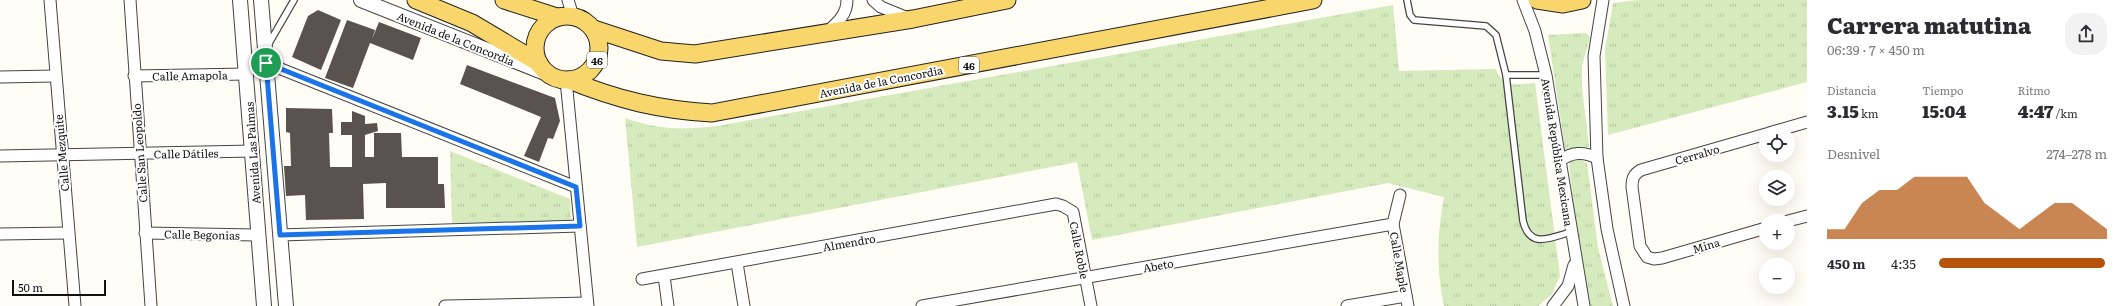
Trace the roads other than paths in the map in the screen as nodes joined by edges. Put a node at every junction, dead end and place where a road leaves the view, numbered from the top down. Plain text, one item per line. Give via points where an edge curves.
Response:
1 (50, 0) edge
2 (130, 0) edge
3 (240, 0) edge
4 (261, 0) edge
5 (294, 0) edge
6 (361, 0) edge
7 (416, 0) edge
8 (504, 0) edge
9 (531, 0) edge
10 (847, 0) edge
11 (873, 0) edge
12 (1007, 0) edge
13 (1314, 0) edge
14 (1407, 0) edge
15 (1523, 0) edge
16 (1537, 0) edge
17 (1582, 0) edge
18 (1603, 0) edge
19 (566, 12) edge
20 (913, 19) junction
21 (594, 29) junction
22 (823, 34) junction
23 (265, 57) junction
24 (538, 63) junction
25 (246, 69) junction
26 (1506, 75) junction
27 (1546, 75) junction
28 (0, 76) edge
29 (55, 76) junction
30 (134, 76) junction
31 (562, 78) junction
32 (1807, 122) edge
33 (1794, 126) edge
34 (1759, 136) edge
35 (253, 151) junction
36 (139, 154) junction
37 (61, 155) junction
38 (0, 156) edge
39 (1597, 158) junction
40 (1559, 161) junction
41 (576, 187) junction
42 (1400, 195) dead end
43 (1056, 204) joint
44 (1807, 216) edge
45 (1795, 219) edge
46 (1394, 224) junction
47 (580, 226) junction
48 (1759, 230) edge
49 (1571, 232) junction
50 (68, 233) junction
51 (145, 233) junction
52 (0, 234) edge
53 (258, 235) junction
54 (280, 235) junction
55 (1647, 256) joint
56 (1575, 258) junction
57 (737, 262) junction
58 (664, 276) junction
59 (1086, 278) junction
60 (642, 279) dead end
61 (1407, 301) edge
62 (587, 305) edge
63 (75, 306) edge
64 (151, 306) edge
65 (264, 306) edge
66 (286, 306) edge
67 (445, 306) edge
68 (668, 306) edge
69 (744, 306) edge
70 (922, 306) edge
71 (1091, 306) edge
72 (1347, 306) edge
73 (1553, 306) edge
74 (1584, 306) edge
75 (1624, 306) edge

1 - 29 street, Calle Mezquite
2 - 30 street, Calle San Leopoldo
3 - 25 street, Avenida Las Palmas
4 - 23 street, Avenida Las Palmas
5 - 23 lane
6 - 31 street, Avenida de la Concordia
7 - 24 main road, Avenida de la Concordia / 46 via 472,23
8 - 19 main road
9 - 19 street
10 - 22 street via 844,13 837,23
11 - 20 street via 881,7
12 - 20 main road
13 - 31 main road, Avenida de la Concordia / 46 via 712,112 673,110 638,103
14 - 26 lane via 1410,15 1414,20 1486,26 1496,35
15 - 27 street, Avenida República Mexicana via 1535,31
16 - 17 main road via 1563,4
18 - 39 street via 1594,56
19 - 21 main road via 588,23
19 - 24 main road via 548,22 540,31 535,52
20 - 22 main road
21 - 22 main road via 661,51 695,54
21 - 31 main road, 46 via 600,48 593,68 585,75
23 - 25 street, Calle Amapola
23 - 41 street, Calle Amapola
23 - 54 street, Avenida Las Palmas
24 - 31 main road, 46
25 - 30 street, Calle Amapola
25 - 35 street, Avenida Las Palmas
26 - 27 lane
26 - 49 lane via 1525,231 1539,240
27 - 40 street, Avenida República Mexicana
28 - 29 street
29 - 37 street, Calle Mezquite
30 - 36 street, Calle San Leopoldo
31 - 41 street
32 - 33 street
34 - 55 street, Cerralvo via 1635,173 1632,180 1640,246
35 - 36 street, Calle Dátiles
35 - 53 street, Avenida Las Palmas
36 - 37 street, Calle Dátiles
36 - 51 street, Calle San Leopoldo
37 - 38 street, Calle Dátiles
37 - 50 street, Calle Mezquite
39 - 40 street via 1581,153
39 - 75 street via 1607,229
40 - 49 street, Avenida República Mexicana
41 - 47 street
42 - 46 street, Calle Maple
43 - 57 street, Almendro
43 - 59 street, Calle Roble via 1073,212
44 - 45 street
46 - 59 street, Abeto
46 - 61 street, Calle Maple
47 - 54 street
47 - 62 street
48 - 55 street, Mina via 1662,258 1654,259
49 - 56 street, Avenida República Mexicana
50 - 52 street
50 - 63 street, Calle Mezquite
51 - 53 street, Calle Begonias
51 - 64 street, Calle San Leopoldo
53 - 65 street, Avenida Las Palmas
54 - 66 street, Avenida Las Palmas
56 - 73 street via 1568,286
56 - 74 street, Avenida República Mexicana
57 - 58 street, Almendro
57 - 69 street
58 - 60 street, Almendro
58 - 68 street
59 - 70 street, Abeto
59 - 71 street, Calle Roble
61 - 72 street
62 - 67 street

